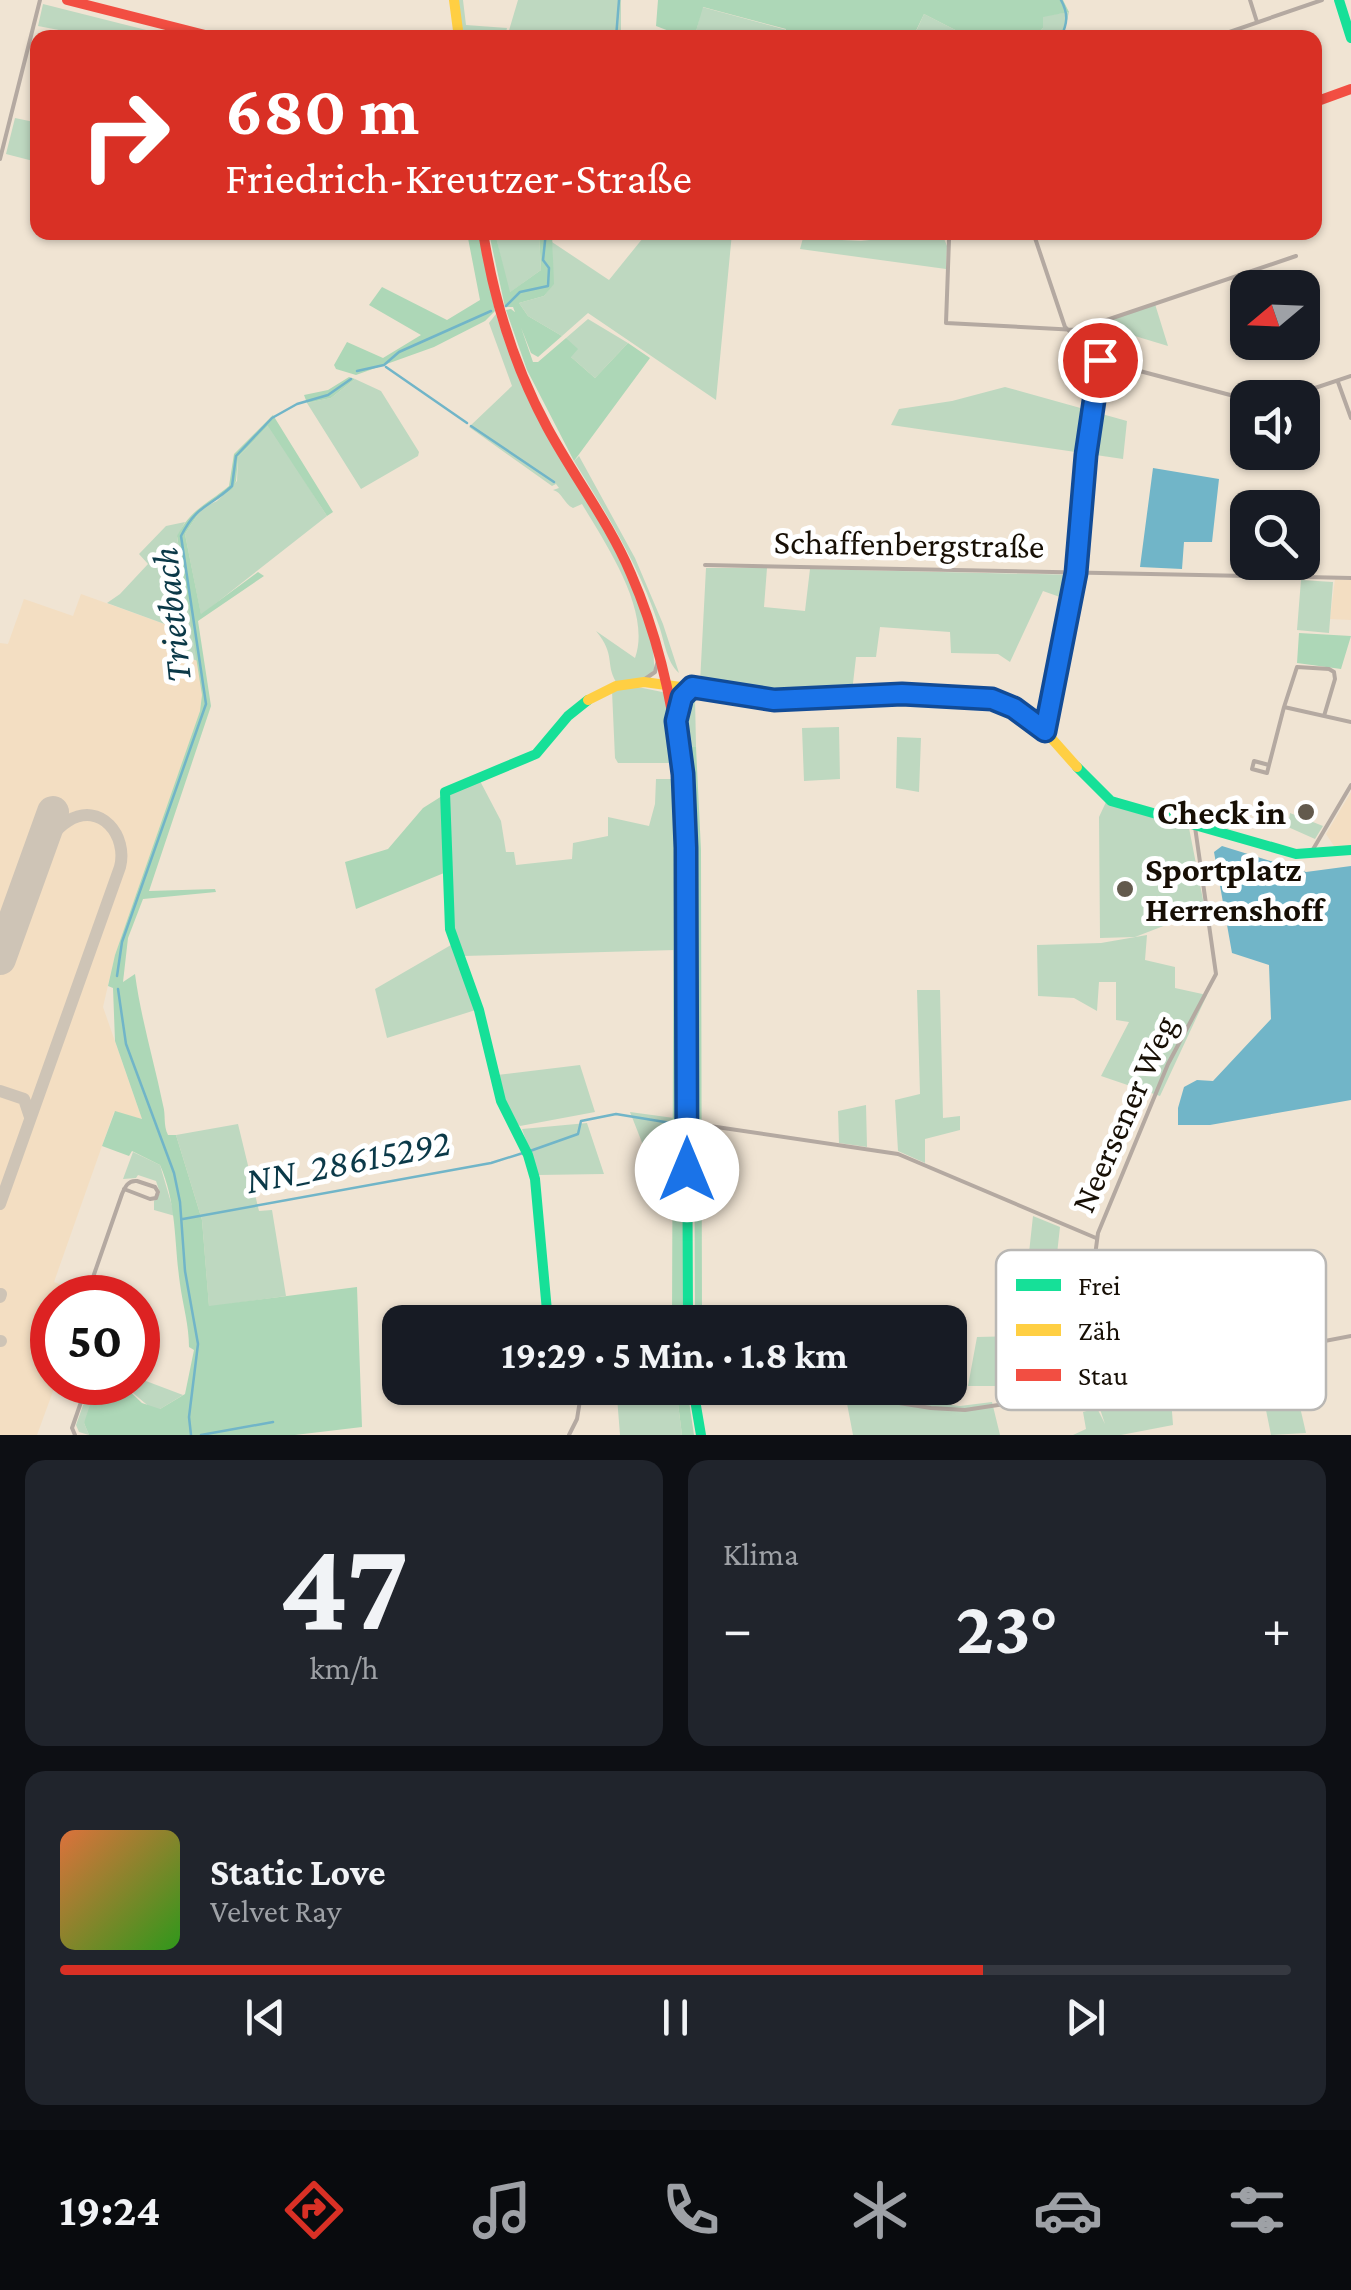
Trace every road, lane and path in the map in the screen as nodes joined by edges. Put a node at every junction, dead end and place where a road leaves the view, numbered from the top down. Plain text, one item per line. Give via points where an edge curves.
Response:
1 (40, 0) edge
2 (67, 0) edge
3 (454, 0) edge
4 (1250, 0) edge
5 (1322, 0) edge
6 (1340, 0) edge
7 (1257, 22) junction
8 (32, 30) edge
9 (185, 30) edge
10 (458, 30) edge
11 (1234, 30) edge
12 (1351, 38) edge
13 (30, 40) edge
14 (1350, 90) edge
15 (1322, 100) edge
16 (0, 159) edge
17 (485, 240) edge
18 (950, 240) dead end
19 (1036, 240) edge
20 (1296, 256) dead end
21 (1068, 331) junction
22 (1100, 360) junction
23 (1351, 376) edge
24 (1338, 382) junction
25 (1351, 418) edge
26 (706, 565) dead end
27 (1076, 573) junction
28 (1351, 578) edge
29 (656, 635) junction
30 (638, 682) junction
31 (669, 684) junction
32 (692, 687) junction
33 (1284, 707) junction
34 (1324, 716) junction
35 (676, 721) junction
36 (1351, 722) edge
37 (1045, 731) junction
38 (1269, 765) dead end
39 (1351, 785) edge
40 (1195, 827) junction
41 (1351, 850) edge
42 (1309, 855) junction
43 (703, 1125) dead end
44 (124, 1190) junction
45 (1096, 1238) junction
46 (1095, 1250) edge
47 (94, 1275) edge
48 (544, 1305) edge
49 (688, 1305) edge
50 (1351, 1336) edge
51 (1326, 1341) edge
52 (80, 1405) edge
53 (579, 1405) edge
54 (697, 1405) edge
55 (911, 1405) edge
56 (996, 1405) edge
57 (75, 1435) edge
58 (569, 1435) edge
59 (701, 1435) edge

1 - 8 street
2 - 9 street
3 - 10 street
4 - 7 street
5 - 7 street
6 - 12 street
7 - 11 street
13 - 16 street
14 - 15 street
17 - 29 street via 502,322 540,413 621,552
18 - 21 street via 946,323
19 - 21 street
20 - 21 street
21 - 22 street
22 - 24 street via 1232,396
22 - 27 street
23 - 24 street
24 - 25 street
26 - 27 street, Schaffenbergstraße
27 - 28 street, Schaffenbergstraße
27 - 37 street
29 - 30 street via 657,668
29 - 31 street
30 - 31 street
30 - 48 street via 611,687 579,706 536,754 445,792 450,929 501,1101 535,1179
31 - 32 street
31 - 35 street
32 - 35 street
32 - 37 street via 774,700 902,694 992,699
33 - 34 street
33 - 34 street via 1295,668 1329,668 1336,679
33 - 38 street
34 - 36 street
35 - 49 street via 686,848
37 - 40 street via 1106,798
39 - 42 street
40 - 42 street
40 - 45 street, Neersener Weg via 1216,974 1168,1064
41 - 42 street
43 - 45 street via 898,1154
44 - 44 street via 134,1180 158,1192 150,1199
44 - 47 street
45 - 46 street, Neersener Weg
50 - 51 street
52 - 57 street
53 - 58 street
54 - 59 street
55 - 56 street via 964,1410

